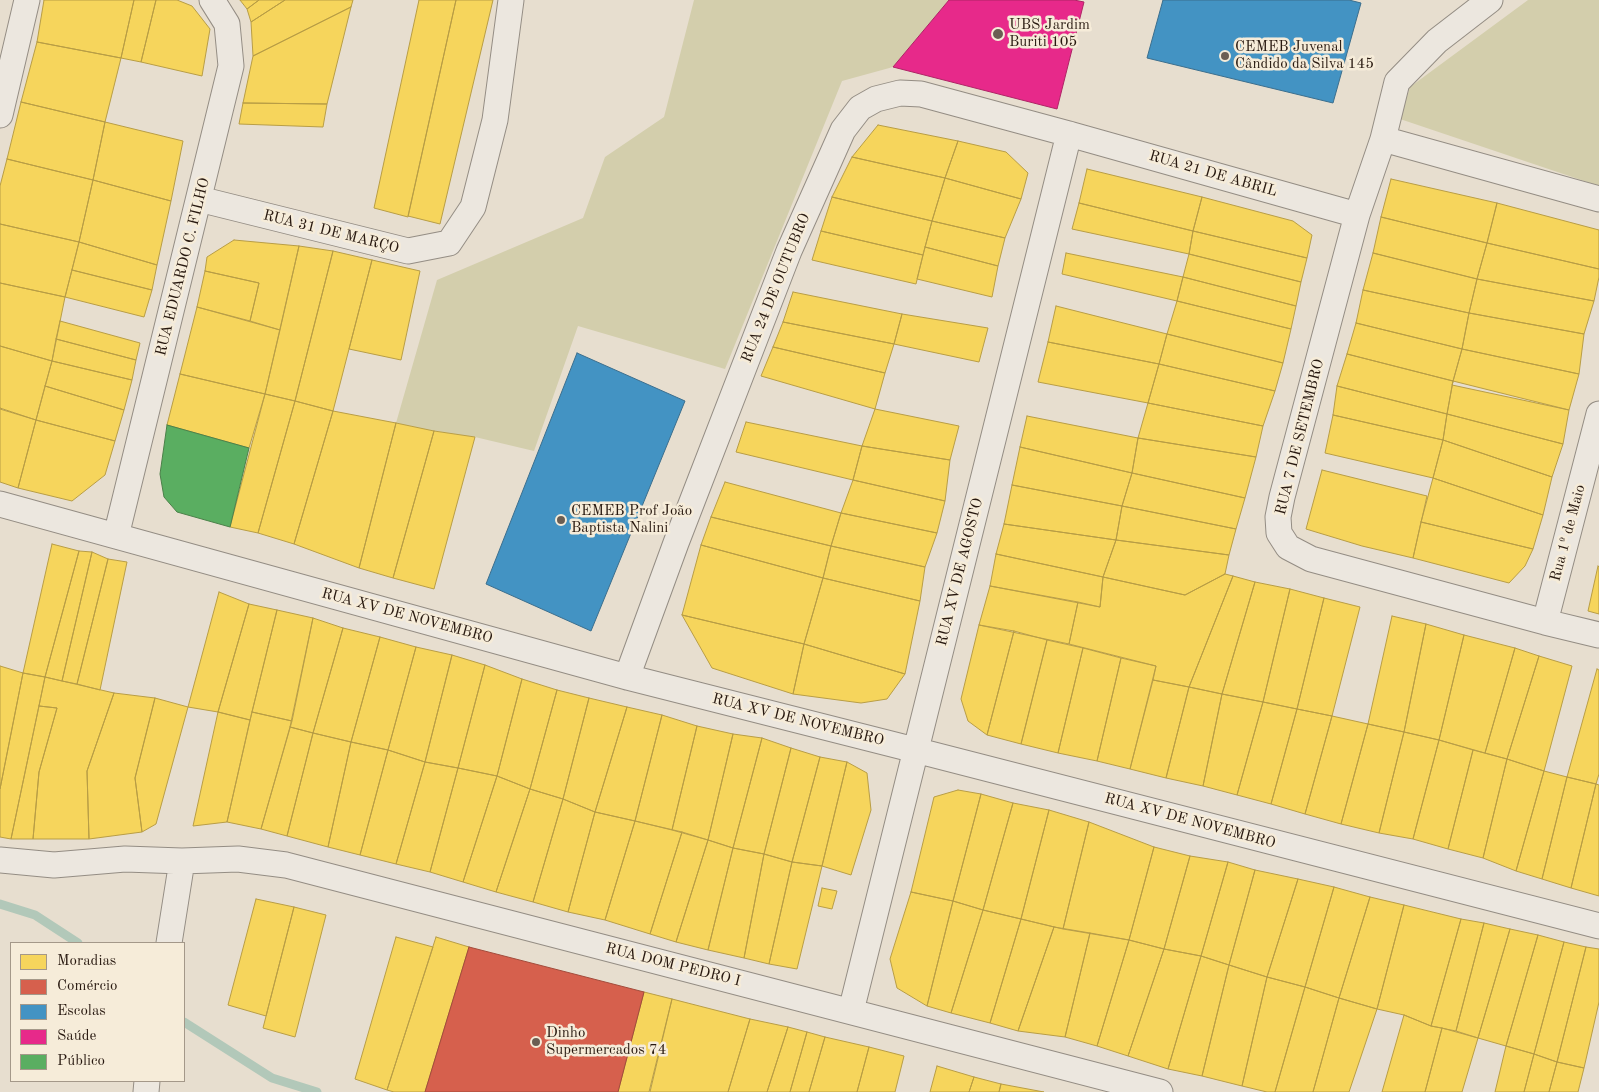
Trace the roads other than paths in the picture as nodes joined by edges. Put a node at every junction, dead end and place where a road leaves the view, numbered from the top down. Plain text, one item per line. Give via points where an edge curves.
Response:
1 (27, 0) edge
2 (212, 0) edge
3 (511, 0) edge
4 (1490, 0) edge
5 (0, 115) edge
6 (1069, 134) junction
7 (1383, 139) junction
8 (199, 199) junction
9 (1599, 199) edge
10 (1357, 215) junction
11 (1599, 414) edge
12 (0, 504) edge
13 (116, 536) junction
14 (1545, 622) junction
15 (1599, 635) edge
16 (627, 677) junction
17 (915, 750) junction
18 (0, 860) edge
19 (182, 861) junction
20 (1599, 926) edge
21 (169, 942) edge
22 (851, 1011) junction
23 (1160, 1092) edge

1 - 5 street
2 - 8 street, RUA EDUARDO C. FILHO via 227,24 231,66
3 - 8 street, RUA 31 DE MARÇO via 495,120 473,207 449,243 408,251
4 - 7 street, RUA 7 DE SETEMBRO via 1437,41 1397,82
6 - 10 street, RUA 21 DE ABRIL
6 - 16 street, RUA 24 DE OUTUBRO via 921,94 900,93 876,99 860,108 843,130 789,251
6 - 17 street, RUA XV DE AGOSTO
7 - 9 street
7 - 10 street, RUA 7 DE SETEMBRO
8 - 13 street, RUA EDUARDO C. FILHO
10 - 14 street, RUA 7 DE SETEMBRO via 1282,497 1279,533 1288,547 1311,559
11 - 14 street, Rua 1º de Maio
12 - 13 street, RUA XV DE NOVEMBRO
13 - 16 street, RUA XV DE NOVEMBRO
14 - 15 street, RUA 7 DE SETEMBRO
16 - 17 street, RUA XV DE NOVEMBRO
17 - 20 street, RUA XV DE NOVEMBRO
17 - 22 street, RUA XV DE AGOSTO
18 - 19 street, RUA DOM PEDRO I via 54,865 125,860
19 - 21 street
19 - 22 street, RUA DOM PEDRO I via 238,859 286,865
22 - 23 street, RUA DOM PEDRO I

